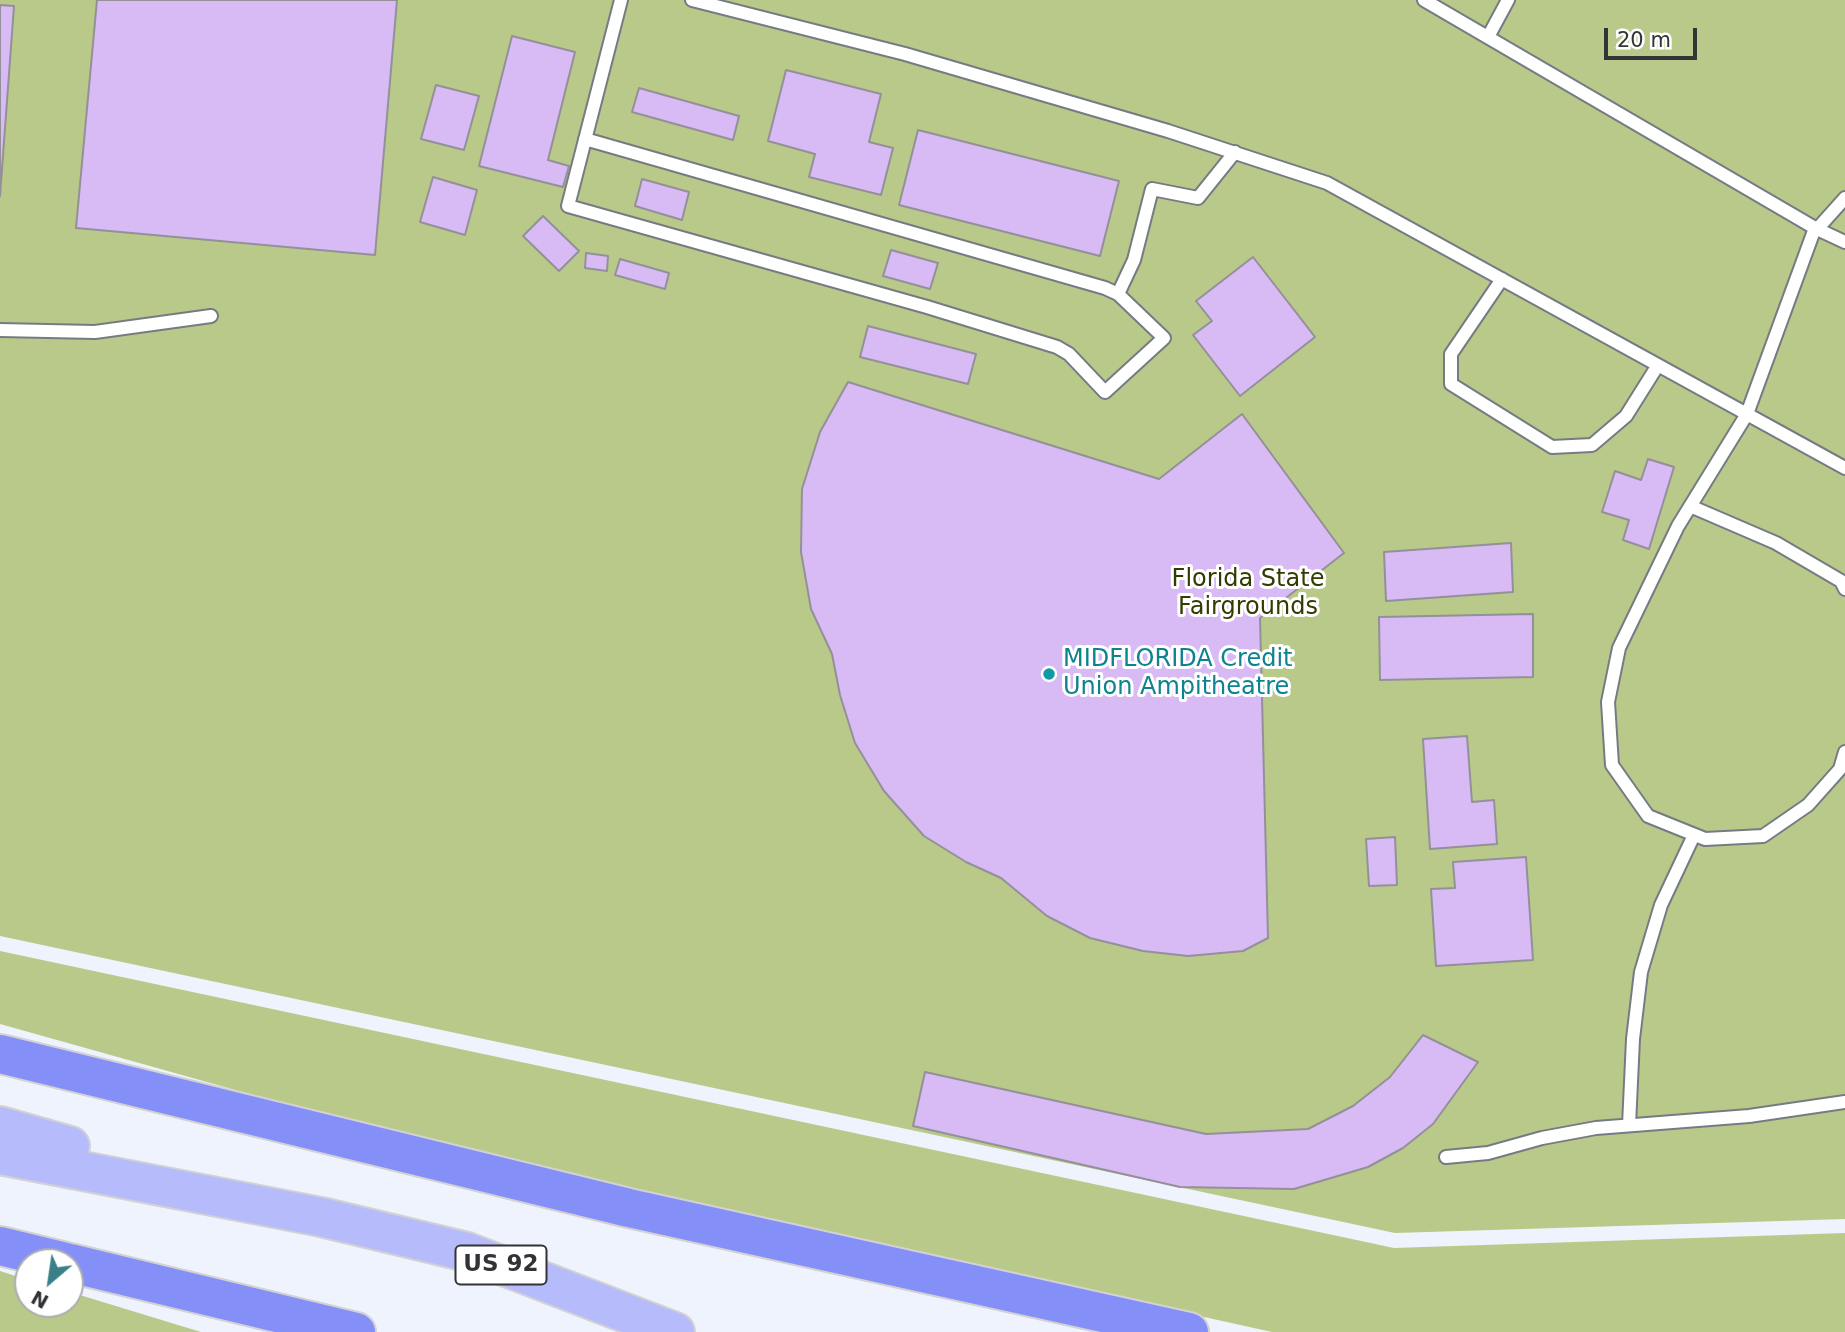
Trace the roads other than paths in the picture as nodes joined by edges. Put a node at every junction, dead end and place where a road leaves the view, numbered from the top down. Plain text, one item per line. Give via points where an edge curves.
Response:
1 (621, 0) edge
2 (692, 0) edge
3 (1424, 0) edge
4 (1508, 0) edge
5 (705, 2) edge
6 (1488, 37) junction
7 (585, 139) junction
8 (1235, 152) junction
9 (1845, 198) edge
10 (1817, 227) junction
11 (1845, 242) edge
12 (1502, 279) junction
13 (1118, 294) junction
14 (211, 316) dead end
15 (0, 330) edge
16 (1658, 365) junction
17 (1747, 414) junction
18 (1845, 468) edge
19 (1690, 506) junction
20 (1845, 589) edge
21 (1845, 752) edge
22 (1694, 835) junction
23 (0, 1054) edge
24 (1845, 1102) edge
25 (1629, 1125) junction
26 (0, 1126) edge
27 (0, 1155) edge
28 (1446, 1157) dead end
29 (321, 1217) junction
30 (84, 1266) edge
31 (356, 1332) edge
32 (675, 1332) edge
33 (1189, 1332) edge

1 - 7 lane
2 - 5 lane
3 - 6 lane
4 - 6 lane
5 - 8 lane via 905,54
6 - 10 lane
7 - 13 lane
7 - 13 lane via 568,206 1057,347 1105,392 1164,338
8 - 12 lane via 1327,183
8 - 13 lane via 1198,198 1152,189 1134,260
9 - 10 lane
10 - 11 lane
10 - 17 lane
12 - 16 lane
12 - 16 lane via 1451,354 1451,384 1552,446 1592,445 1626,416
14 - 15 lane via 95,332
16 - 17 lane
17 - 18 lane
17 - 19 lane
19 - 20 lane via 1776,543 1841,581
19 - 22 lane via 1619,648 1608,702 1612,765 1648,816
21 - 22 lane via 1840,769 1808,805 1763,836 1705,839
22 - 25 lane via 1661,905 1641,972
23 - 33 highway via 616,1205
24 - 25 lane via 1749,1116
25 - 28 lane
26 - 29 main road
27 - 29 main road, US 92
29 - 32 main road, US 92 via 467,1252
30 - 31 highway

